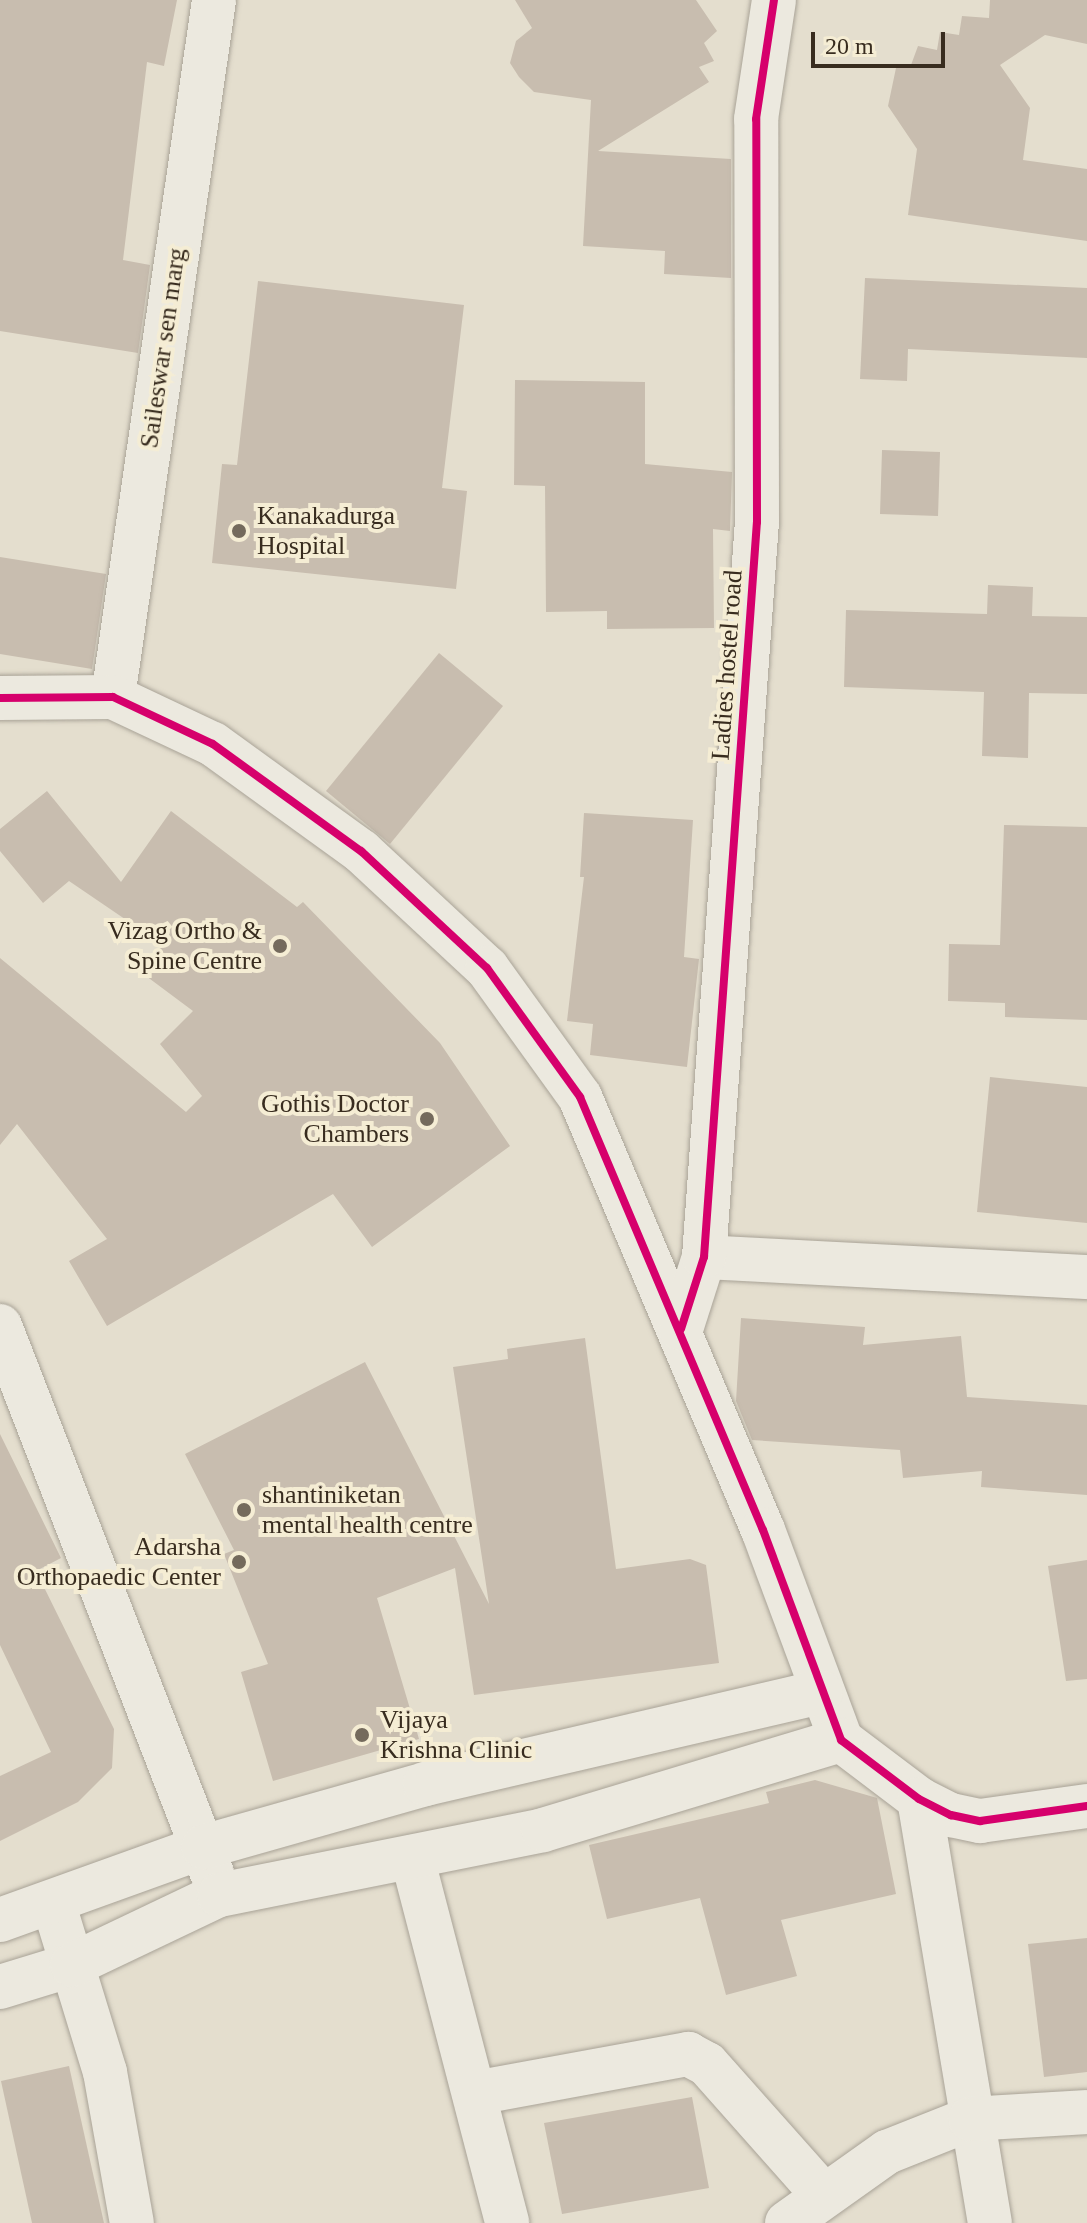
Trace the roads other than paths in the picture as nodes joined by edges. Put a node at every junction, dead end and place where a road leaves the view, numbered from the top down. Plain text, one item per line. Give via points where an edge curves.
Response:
1 (214, 0) edge
2 (774, 0) edge
3 (113, 697) junction
4 (0, 698) edge
5 (704, 1257) junction
6 (1087, 1277) edge
7 (0, 1326) edge
8 (681, 1329) junction
9 (820, 1692) junction
10 (841, 1740) junction
11 (919, 1799) junction
12 (1087, 1806) edge
13 (203, 1847) junction
14 (412, 1857) junction
15 (219, 1895) junction
16 (53, 1902) junction
17 (0, 1920) edge
18 (72, 1965) junction
19 (0, 1987) edge
20 (475, 2093) junction
21 (1087, 2112) edge
22 (970, 2119) junction
23 (824, 2196) junction
24 (132, 2223) edge
25 (507, 2223) edge
26 (787, 2223) edge
27 (990, 2223) edge

1 - 3 street, Saileswar sen marg
2 - 5 street, Ladies hostel road via 756,119 757,522
3 - 4 street
3 - 8 street via 238,761 361,851 487,968 580,1097
5 - 6 street
5 - 8 street, Ladies hostel road
7 - 13 street
8 - 9 street via 763,1530
9 - 10 street
9 - 13 street via 425,1784
10 - 11 street
10 - 14 street via 543,1830
11 - 12 street via 980,1821
11 - 22 street
13 - 15 street
13 - 16 street
14 - 15 street
14 - 20 street
15 - 18 street
16 - 17 street
16 - 18 street
18 - 19 street
18 - 24 street via 105,2072
20 - 23 street via 688,2054 707,2064
20 - 25 street
21 - 22 street
22 - 23 street via 887,2152
22 - 27 street
23 - 26 street

